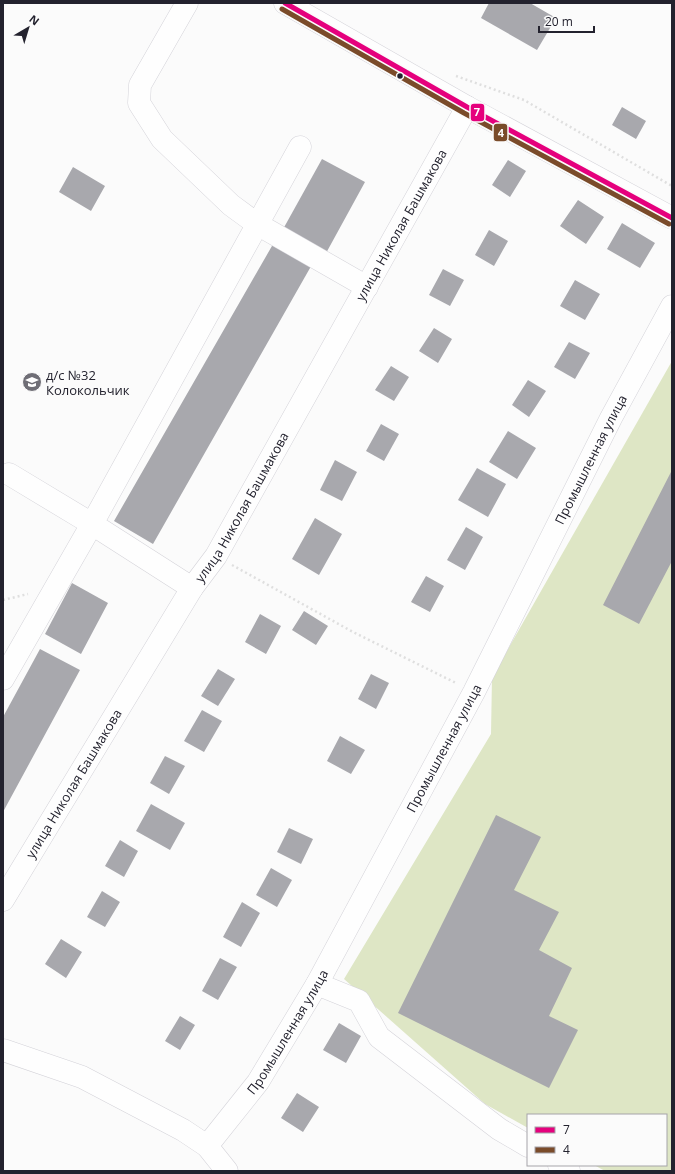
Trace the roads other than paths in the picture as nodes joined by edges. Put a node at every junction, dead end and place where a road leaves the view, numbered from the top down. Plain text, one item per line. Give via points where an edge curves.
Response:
1 (187, 3) edge
2 (286, 3) edge
3 (467, 106) junction
4 (300, 147) dead end
5 (672, 218) edge
6 (257, 224) junction
7 (367, 287) junction
8 (672, 306) edge
9 (9, 474) dead end
10 (92, 524) junction
11 (192, 588) junction
12 (3, 679) edge
13 (3, 900) edge
14 (317, 984) junction
15 (3, 1050) edge
16 (527, 1145) edge
17 (207, 1146) junction
18 (227, 1171) edge

1 - 6 street via 140,84 139,103 162,139 231,205
2 - 3 street
3 - 5 street
3 - 7 street, улица Николая Башмакова
4 - 6 street
6 - 7 street
6 - 10 street
7 - 11 street, улица Николая Башмакова via 216,556
8 - 14 street, Промышленная улица via 610,418 474,692
9 - 10 street
10 - 11 street
10 - 12 street
11 - 13 street, улица Николая Башмакова
14 - 16 street via 359,1001 379,1037 499,1129
14 - 17 street, Промышленная улица via 258,1082
15 - 17 street via 82,1077 183,1130
17 - 18 street

